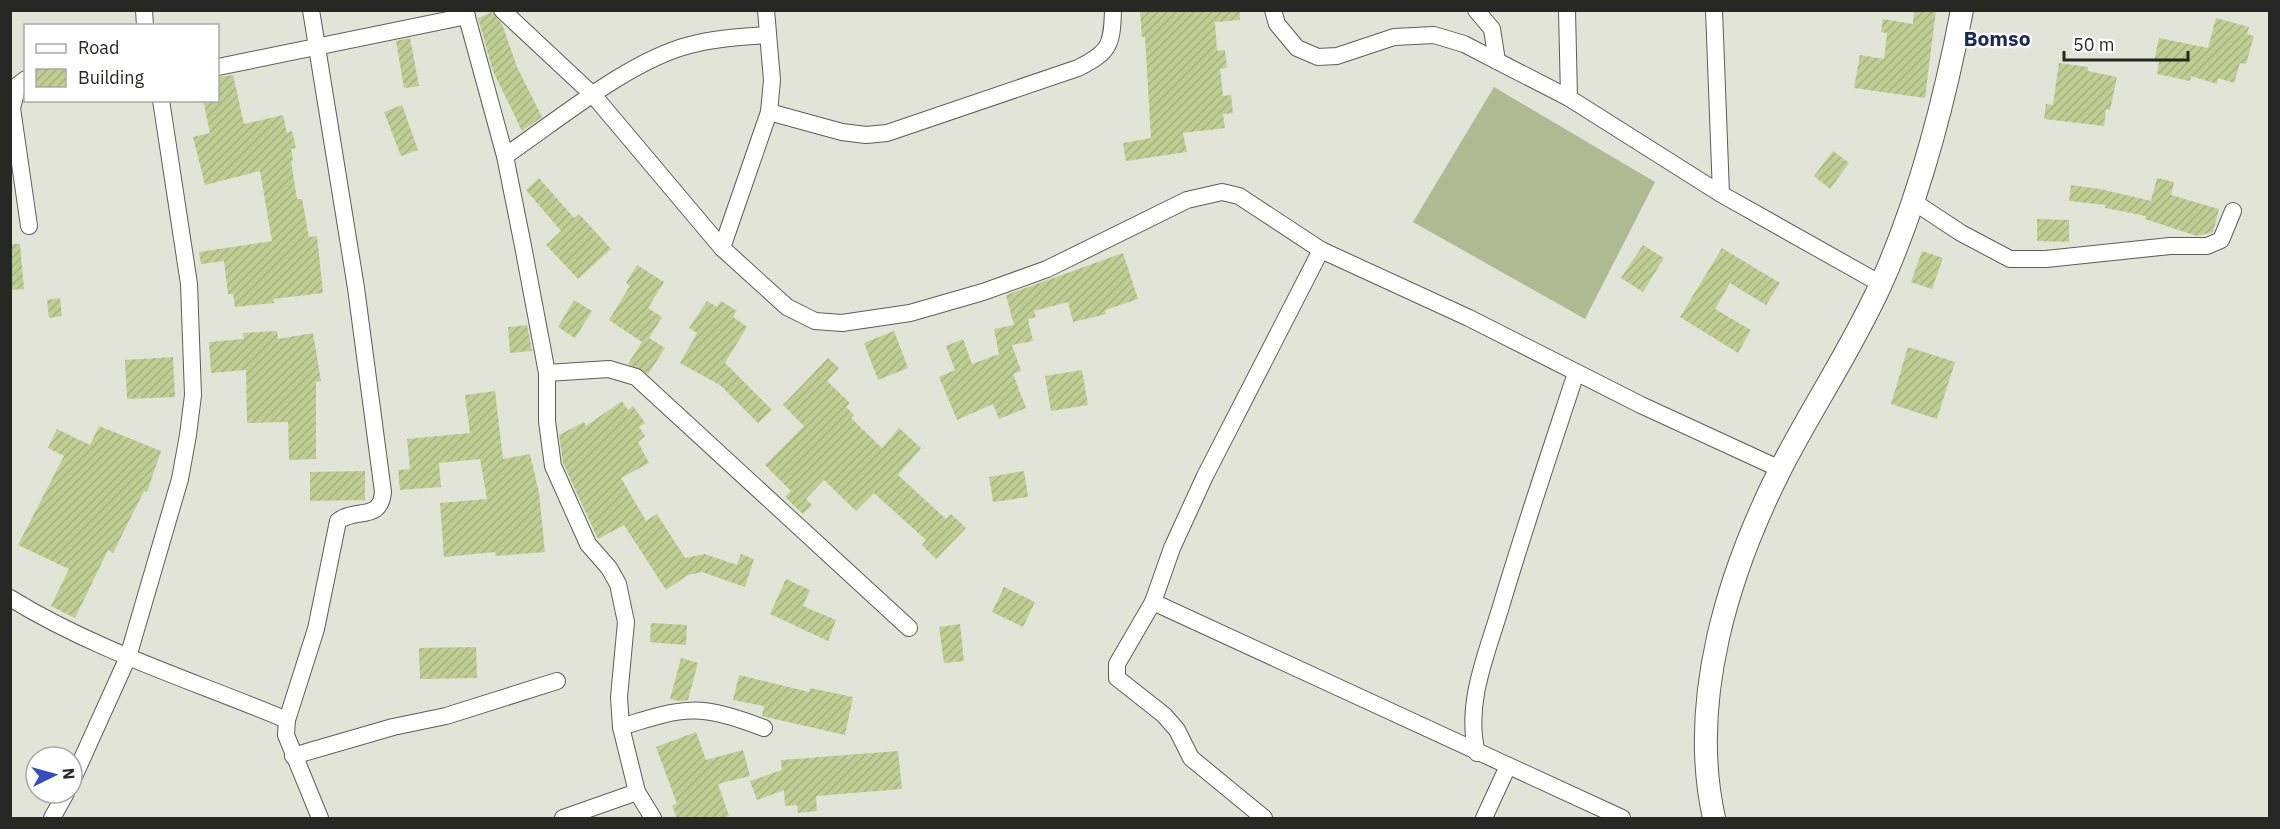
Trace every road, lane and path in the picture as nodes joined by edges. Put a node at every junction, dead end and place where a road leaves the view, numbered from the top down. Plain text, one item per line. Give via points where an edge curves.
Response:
1 (310, 10) edge
2 (502, 10) edge
3 (766, 10) edge
4 (1113, 10) edge
5 (1273, 10) edge
6 (1476, 10) edge
7 (1567, 10) edge
8 (1714, 10) edge
9 (1962, 10) edge
10 (466, 13) edge
11 (768, 35) junction
12 (316, 46) junction
13 (1497, 61) junction
14 (219, 67) edge
15 (18, 81) edge
16 (594, 96) junction
17 (1569, 98) junction
18 (161, 102) edge
19 (769, 112) junction
20 (505, 156) junction
21 (1721, 194) junction
22 (1914, 202) junction
23 (2234, 211) dead end
24 (29, 226) dead end
25 (722, 248) junction
26 (1321, 250) junction
27 (1881, 284) junction
28 (547, 373) junction
29 (1576, 373) junction
30 (1780, 469) junction
31 (10, 598) edge
32 (1153, 602) junction
33 (909, 628) dead end
34 (128, 657) junction
35 (557, 681) dead end
36 (287, 720) junction
37 (621, 727) junction
38 (764, 728) dead end
39 (1477, 753) junction
40 (84, 754) edge
41 (293, 756) junction
42 (1508, 766) junction
43 (637, 792) junction
44 (60, 805) edge
45 (52, 819) edge
46 (320, 819) edge
47 (563, 819) edge
48 (653, 819) edge
49 (1263, 819) edge
50 (1484, 819) edge
51 (1622, 819) edge
52 (1714, 819) edge

1 - 12 street
2 - 16 street
3 - 11 street
4 - 19 street via 1112,39 1101,57 925,122 866,135
5 - 13 street via 1277,24 1297,48 1318,57 1337,56 1394,37 1434,35 1464,44
6 - 13 street via 1492,29
7 - 17 street
8 - 21 street
9 - 22 street
10 - 12 street
10 - 20 street
11 - 16 street via 689,45 663,55
11 - 19 street via 772,80
12 - 14 street
12 - 36 street via 356,288 383,492 382,503 374,511 346,515 338,521 316,629
13 - 17 street
15 - 24 street via 12,108
16 - 20 street
16 - 25 street
17 - 21 street
18 - 34 street via 189,284 193,395 180,479
19 - 25 street
20 - 28 street
21 - 27 street
22 - 23 street via 2010,260 2207,246 2221,240
22 - 27 street
25 - 26 street via 787,307 815,321 842,323 910,313 994,288 1047,269 1187,200 1222,192 1239,196
26 - 29 street via 1469,318
26 - 32 street via 1205,476 1172,548
27 - 30 street
28 - 33 street via 609,369 636,377
28 - 37 street via 547,421 553,466 588,544 618,585 626,622 619,698
29 - 30 street
29 - 39 street via 1480,676 1472,732
30 - 52 street via 1747,548 1720,629 1708,694 1704,750
31 - 34 street via 48,621
32 - 39 street
32 - 49 street via 1121,655 1118,678 1164,715 1177,730 1191,758
34 - 36 street
34 - 40 street
35 - 41 street via 438,718
36 - 41 street via 286,735
37 - 38 street via 698,709 722,712
37 - 43 street
39 - 42 street
41 - 46 street
42 - 50 street
42 - 51 street
43 - 47 street
43 - 48 street
44 - 45 street

